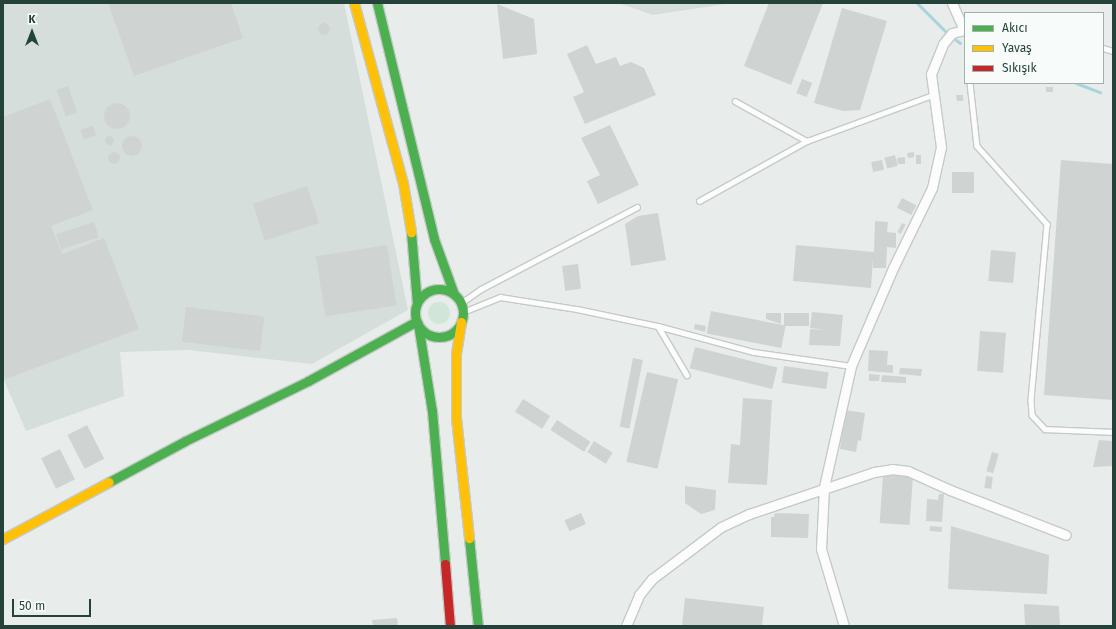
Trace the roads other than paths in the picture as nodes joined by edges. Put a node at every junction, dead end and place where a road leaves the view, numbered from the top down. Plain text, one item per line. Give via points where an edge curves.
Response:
1 (354, 3) edge
2 (378, 3) edge
3 (952, 3) edge
4 (964, 29) edge
5 (964, 31) edge
6 (970, 84) edge
7 (933, 95) junction
8 (735, 101) dead end
9 (807, 142) junction
10 (699, 201) dead end
11 (637, 207) dead end
12 (454, 294) junction
13 (461, 303) junction
14 (417, 304) junction
15 (463, 312) junction
16 (417, 322) junction
17 (461, 322) junction
18 (658, 326) junction
19 (851, 366) junction
20 (686, 375) dead end
21 (1113, 432) edge
22 (824, 487) junction
23 (1066, 535) dead end
24 (3, 539) edge
25 (450, 626) edge
26 (478, 626) edge
27 (626, 626) edge
28 (844, 626) edge

1 - 14 street via 403,183 414,246
2 - 12 street via 434,239
3 - 4 street
5 - 7 street via 952,33 936,56 931,74
6 - 21 lane via 977,146 1047,224 1031,400 1032,415 1045,429
7 - 9 lane
7 - 19 street via 941,147 932,188 893,268
8 - 9 lane
9 - 10 lane
11 - 13 lane via 481,289
12 - 13 street
12 - 14 street via 433,290 421,297
13 - 15 street
14 - 16 street
15 - 17 street
15 - 18 lane via 500,297 577,309
16 - 17 street via 429,334 444,336 451,334
16 - 24 street via 185,441
16 - 25 street via 432,411
17 - 26 street via 456,354 456,418
18 - 19 lane via 754,352
18 - 20 lane
19 - 22 street
22 - 23 street via 874,472 892,469 908,471
22 - 27 street via 721,527 652,579 639,595
22 - 28 street via 821,548

